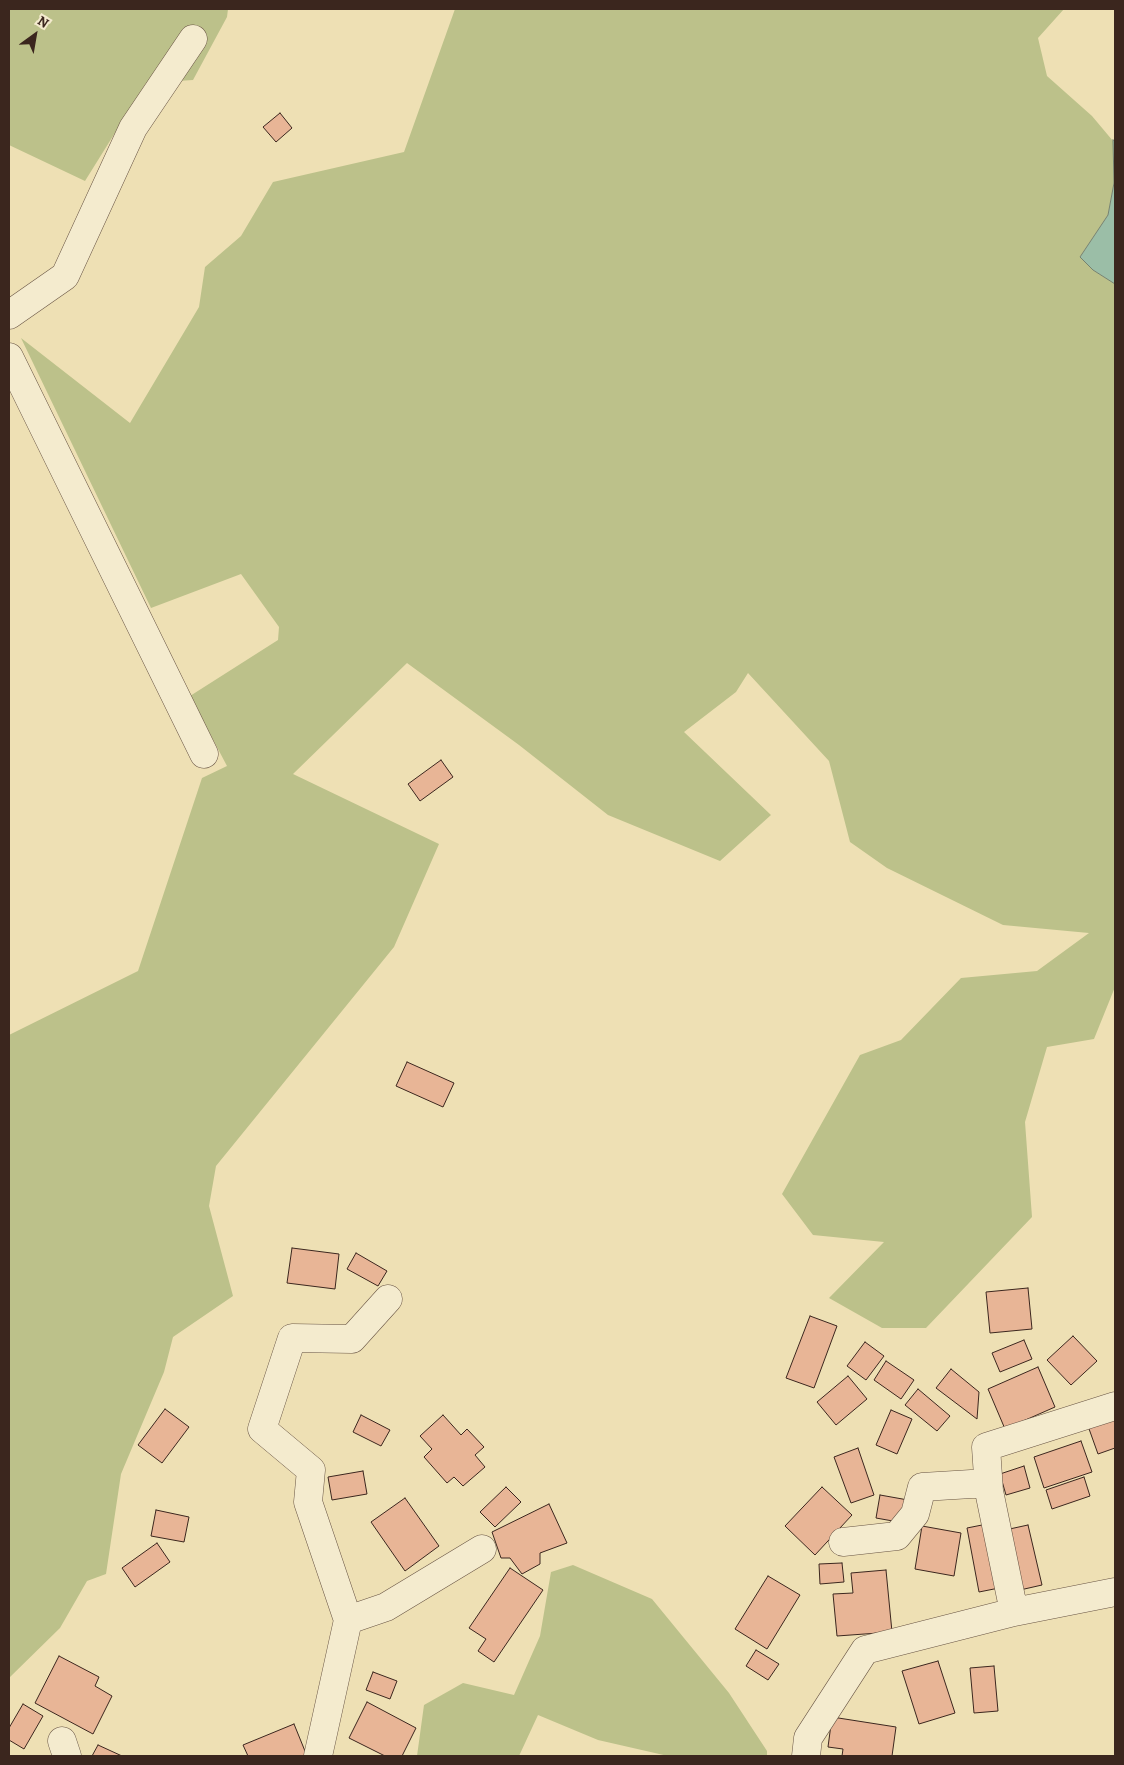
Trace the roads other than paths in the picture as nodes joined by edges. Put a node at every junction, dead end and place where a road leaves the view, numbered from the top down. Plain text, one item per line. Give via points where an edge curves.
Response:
1 (194, 40) dead end
2 (9, 315) edge
3 (9, 358) edge
4 (204, 754) dead end
5 (388, 1299) dead end
6 (1115, 1406) edge
7 (988, 1482) junction
8 (843, 1542) dead end
9 (482, 1549) dead end
10 (1115, 1592) edge
11 (1014, 1612) junction
12 (348, 1620) junction
13 (318, 1756) edge
14 (806, 1756) edge

1 - 2 street via 133,128 66,276
3 - 4 street
5 - 12 street via 352,1339 292,1338 262,1429 311,1470 308,1502
6 - 7 street via 986,1447
7 - 8 street via 922,1487 915,1514 898,1536
7 - 11 street
9 - 12 street via 386,1607
10 - 11 street
11 - 14 street via 865,1650 808,1738
12 - 13 street

